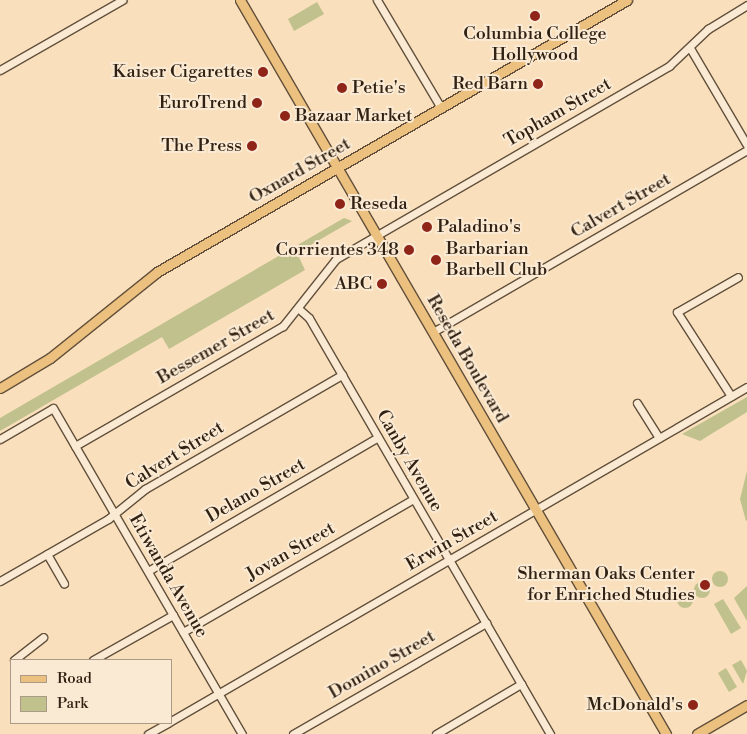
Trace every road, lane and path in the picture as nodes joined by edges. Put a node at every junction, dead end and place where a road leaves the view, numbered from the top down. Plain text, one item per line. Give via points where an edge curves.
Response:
1 (122, 0) edge
2 (240, 0) edge
3 (377, 0) edge
4 (628, 0) edge
5 (747, 5) edge
6 (690, 48) junction
7 (0, 70) edge
8 (441, 108) junction
9 (747, 145) edge
10 (747, 150) edge
11 (338, 169) junction
12 (376, 235) junction
13 (738, 277) dead end
14 (299, 309) junction
15 (433, 332) junction
16 (342, 375) junction
17 (747, 387) edge
18 (0, 388) edge
19 (730, 396) junction
20 (637, 402) dead end
21 (378, 437) junction
22 (0, 438) edge
23 (658, 438) junction
24 (75, 446) junction
25 (414, 499) junction
26 (536, 510) junction
27 (115, 514) junction
28 (48, 554) junction
29 (449, 560) junction
30 (148, 571) junction
31 (0, 581) edge
32 (64, 583) dead end
33 (173, 614) junction
34 (486, 622) junction
35 (183, 632) junction
36 (42, 637) dead end
37 (15, 659) edge
38 (95, 659) edge
39 (521, 684) junction
40 (219, 693) junction
41 (747, 705) edge
42 (172, 720) edge
43 (159, 732) edge
44 (148, 734) edge
45 (242, 734) edge
46 (293, 734) edge
47 (436, 734) edge
48 (550, 734) edge
49 (666, 734) edge
50 (697, 734) edge

1 - 7 street
2 - 11 main road, Reseda Boulevard
3 - 8 street
4 - 8 main road, Oxnard Street
5 - 6 street, Topham Street via 714,24
6 - 9 street
6 - 12 street, Topham Street via 663,70
8 - 11 main road, Oxnard Street
10 - 15 street, Calvert Street
11 - 12 main road, Reseda Boulevard
11 - 18 main road, Oxnard Street via 150,276 50,358
12 - 14 street, Bessemer Street via 325,268
12 - 15 main road, Reseda Boulevard
13 - 19 street via 677,312
14 - 16 street, Canby Avenue
14 - 24 street, Bessemer Street via 283,326
15 - 26 main road, Reseda Boulevard
16 - 21 street, Canby Avenue
16 - 27 street, Calvert Street via 145,489
17 - 19 street, Erwin Street
19 - 23 street, Erwin Street
20 - 23 street
21 - 25 street, Canby Avenue
21 - 30 street, Delano Street
22 - 24 street, Etiwanda Avenue via 53,408
23 - 26 street, Erwin Street
24 - 27 street, Etiwanda Avenue
25 - 29 street, Canby Avenue
25 - 35 street, Jovan Street
26 - 29 street, Erwin Street
26 - 49 main road, Reseda Boulevard
27 - 28 street, Calvert Street
27 - 30 street, Etiwanda Avenue
28 - 31 street, Calvert Street
28 - 32 street
29 - 34 street, Canby Avenue
29 - 40 street, Erwin Street
30 - 33 street, Etiwanda Avenue
33 - 35 street, Etiwanda Avenue
33 - 38 street
34 - 39 street, Canby Avenue
34 - 46 street, Domino Street
35 - 40 street, Etiwanda Avenue
36 - 37 street
39 - 47 street
39 - 48 street, Canby Avenue
40 - 42 street, Erwin Street
40 - 45 street, Etiwanda Avenue
41 - 50 main road
43 - 44 street

